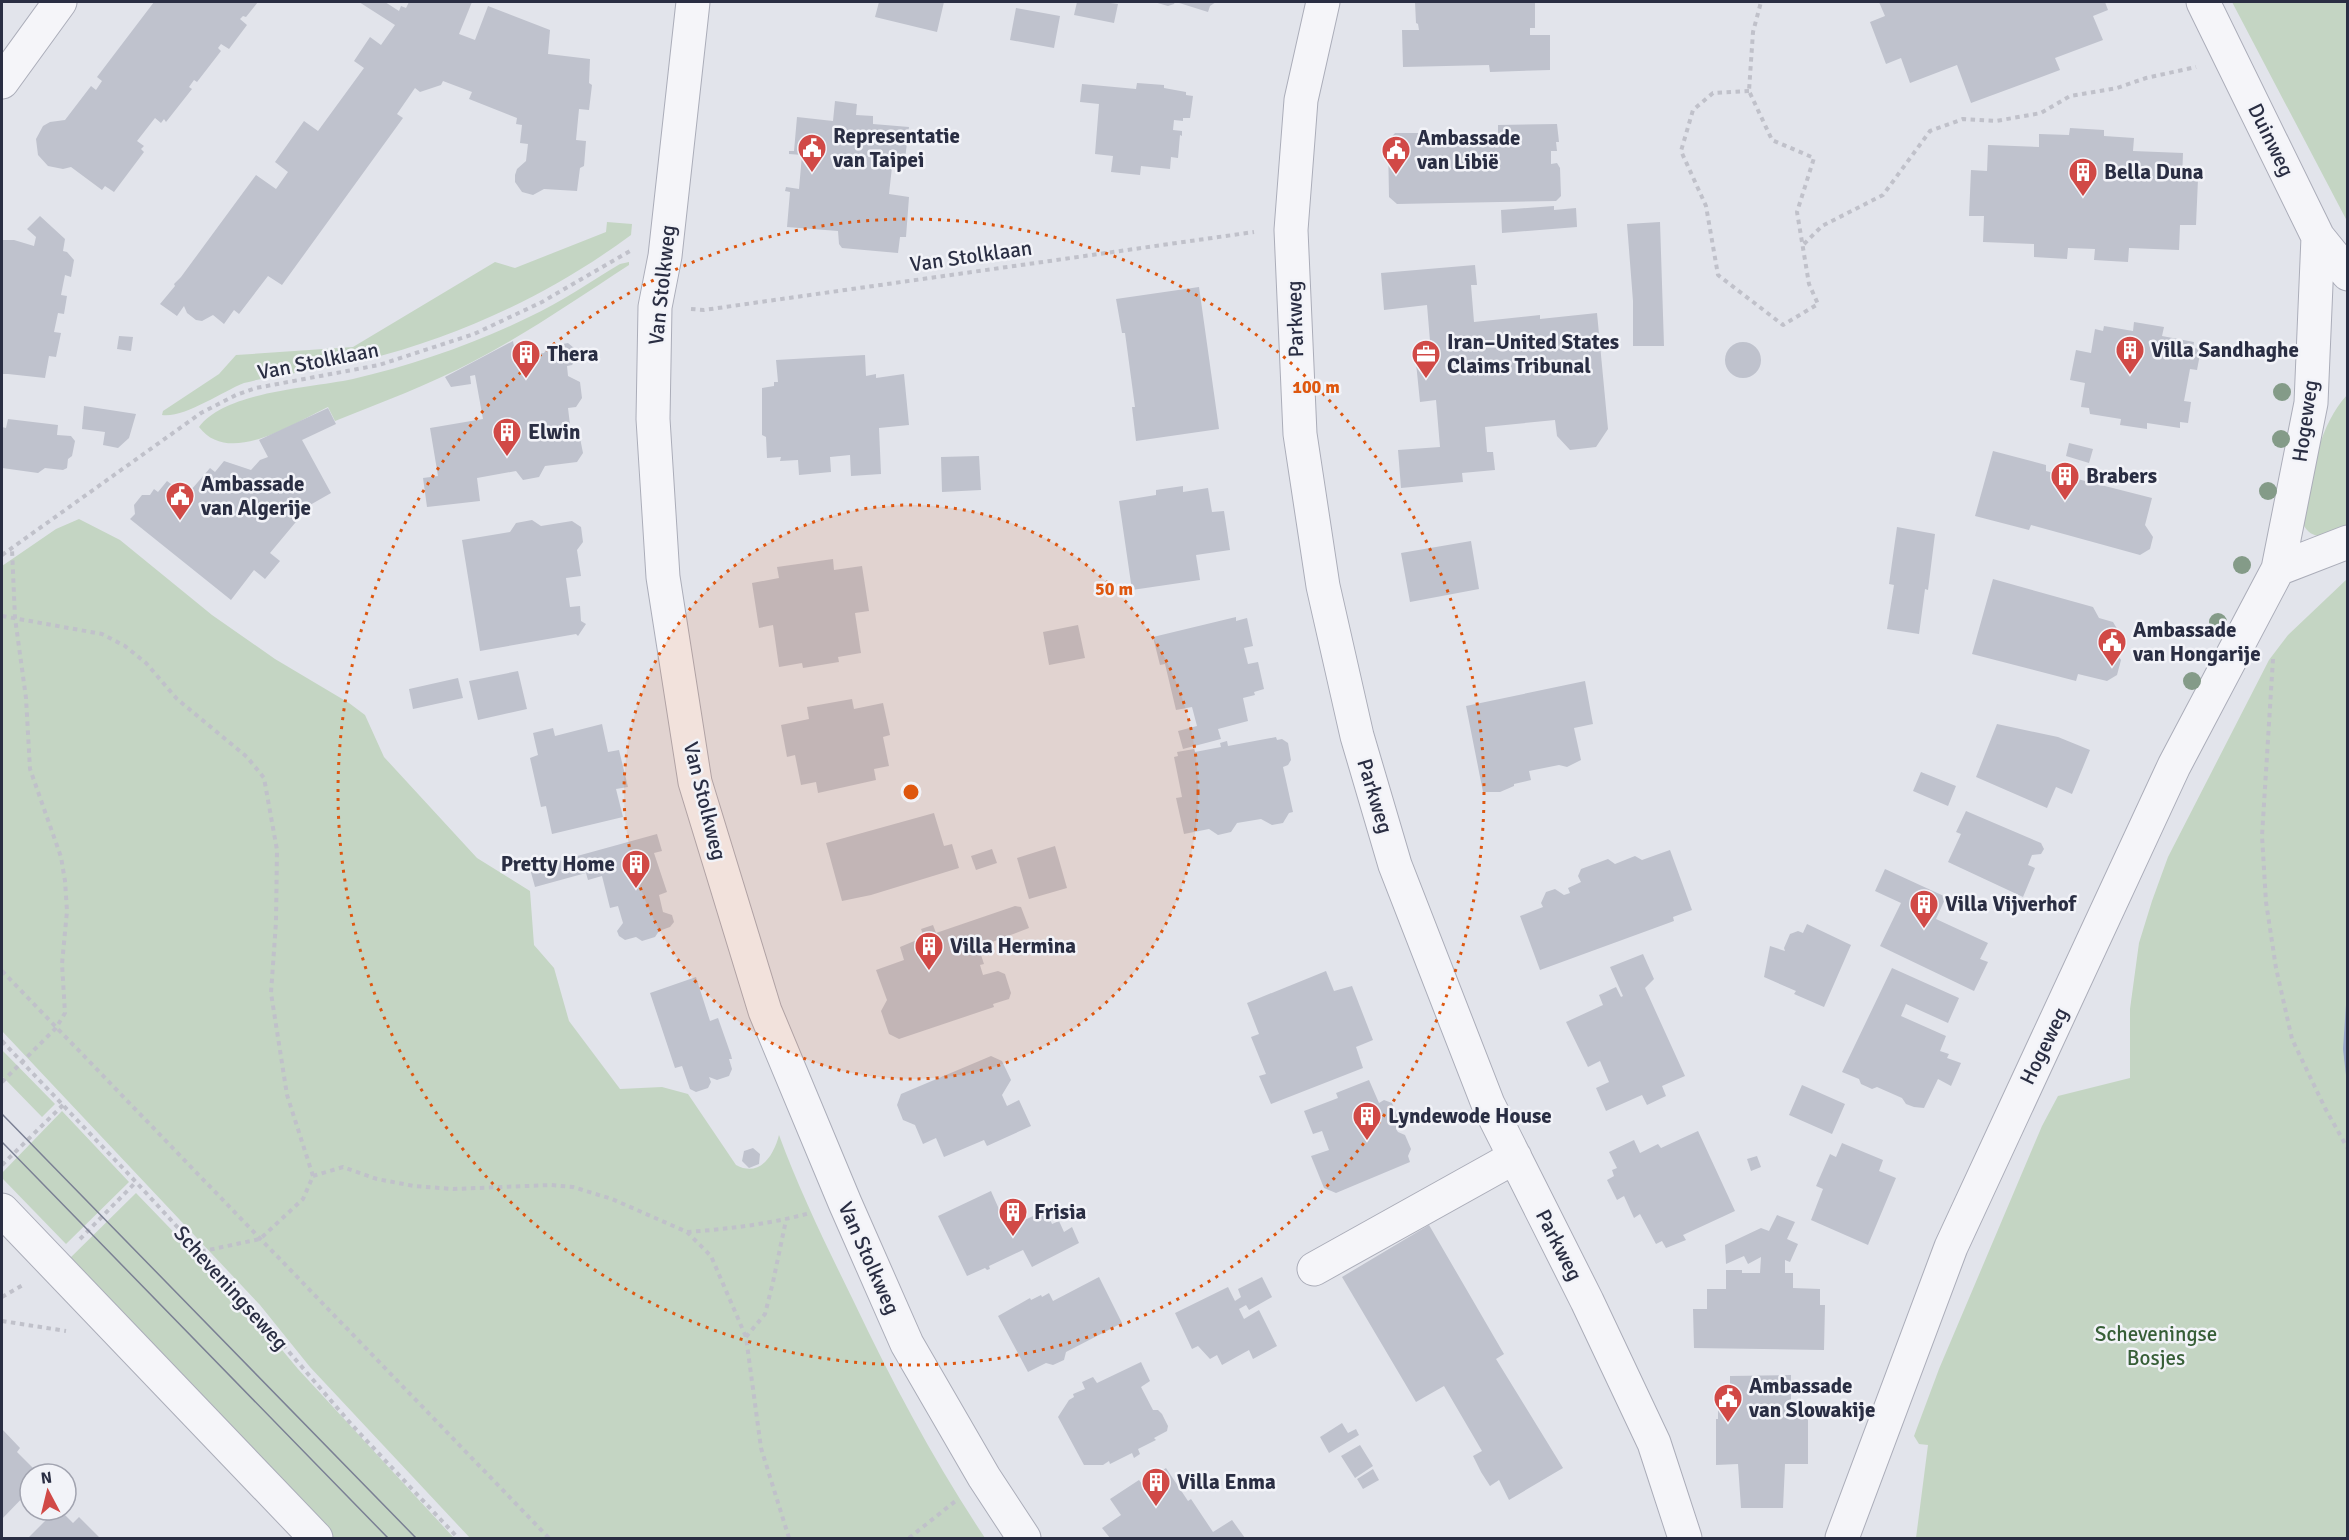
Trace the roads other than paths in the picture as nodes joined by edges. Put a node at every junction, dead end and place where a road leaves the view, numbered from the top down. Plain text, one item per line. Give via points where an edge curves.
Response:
1 (60, 2) edge
2 (693, 2) edge
3 (1323, 2) edge
4 (2204, 2) edge
5 (2, 82) edge
6 (2318, 237) junction
7 (2348, 274) edge
8 (2348, 542) edge
9 (2278, 568) junction
10 (1515, 1157) junction
11 (6, 1224) edge
12 (1314, 1269) dead end
13 (316, 1539) edge
14 (1024, 1539) edge
15 (1685, 1539) edge
16 (1842, 1539) edge

1 - 5 street
2 - 14 street, Van Stolkweg via 665,256 654,307 653,418 663,577 695,782 765,1011 836,1182 907,1344
3 - 10 street, Parkweg via 1301,100 1291,230 1300,434 1323,586 1357,736 1395,865 1488,1104
4 - 6 street, Duinweg
6 - 7 street, Duinweg
6 - 9 street, Hogeweg via 2312,403
8 - 9 street
9 - 16 street, Hogeweg via 2174,766 1951,1247
10 - 12 street
10 - 15 street, Parkweg via 1654,1443
11 - 13 street

